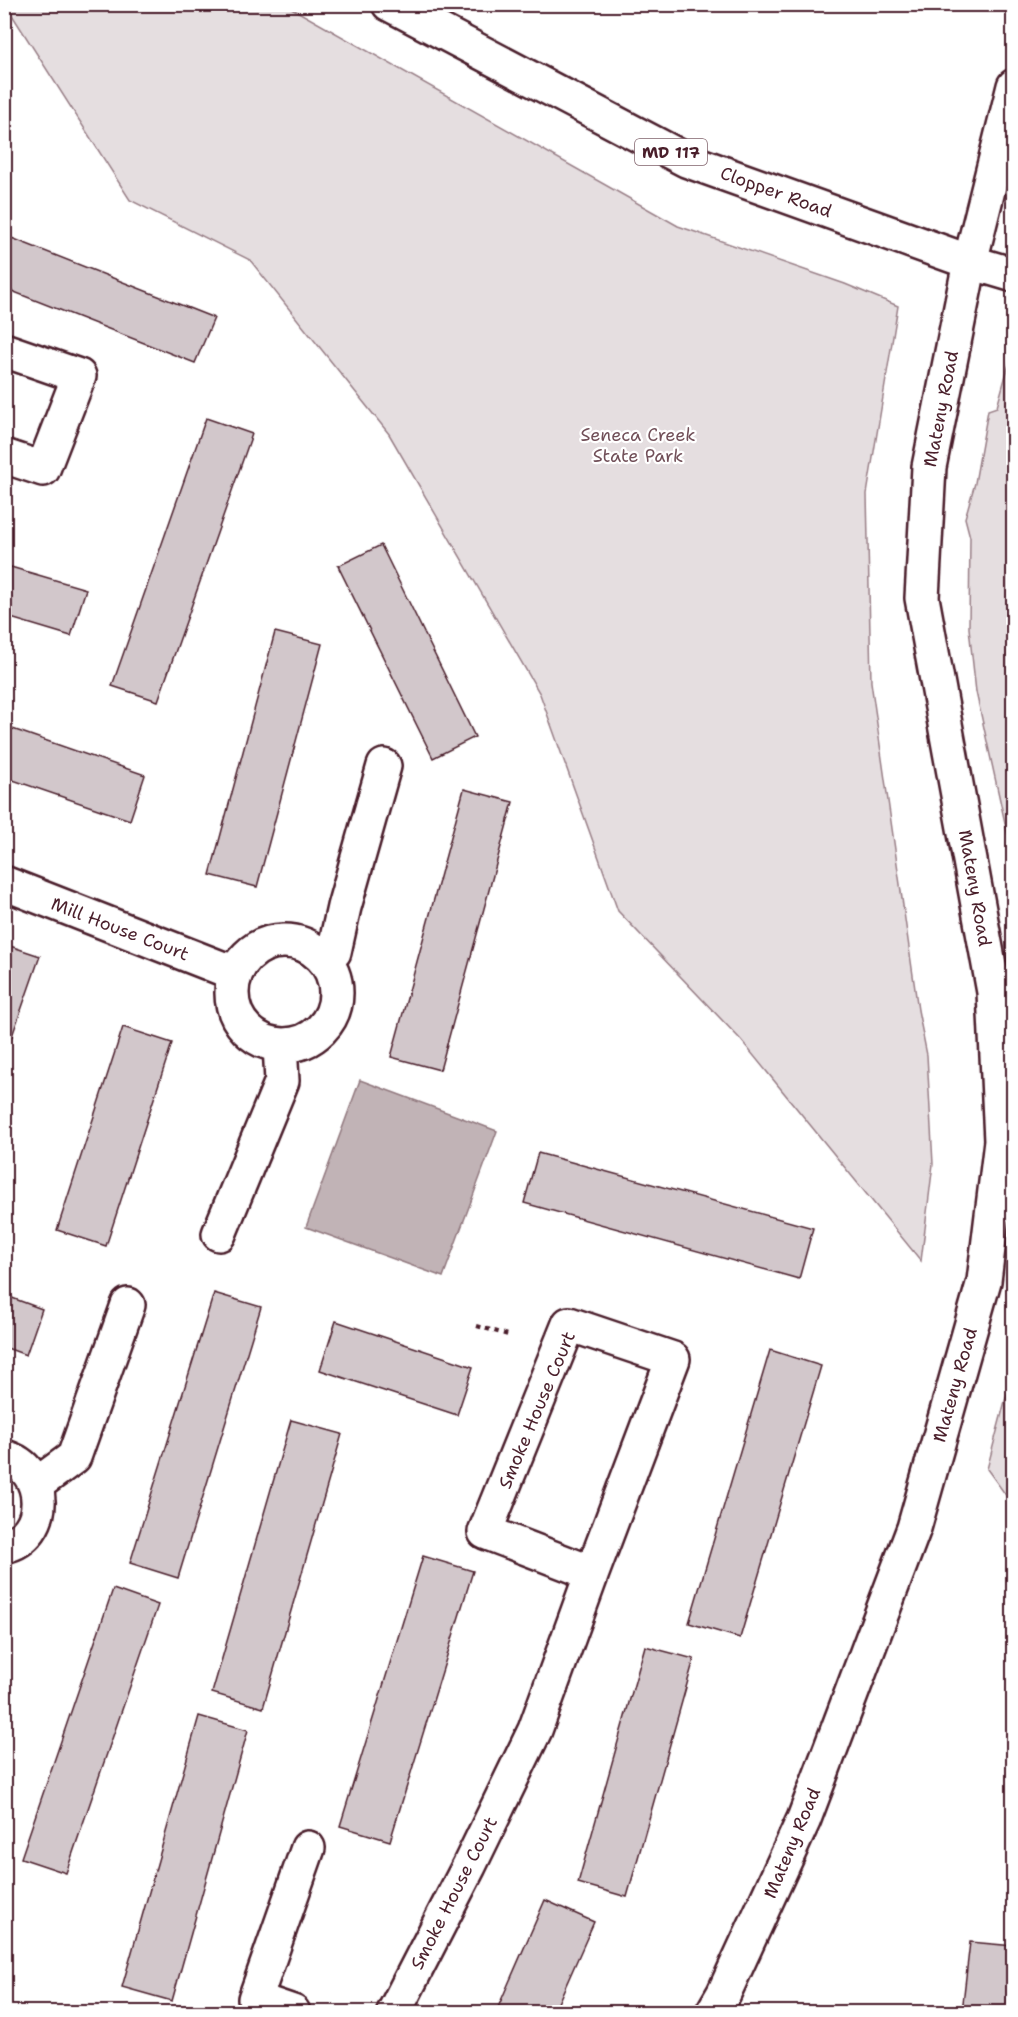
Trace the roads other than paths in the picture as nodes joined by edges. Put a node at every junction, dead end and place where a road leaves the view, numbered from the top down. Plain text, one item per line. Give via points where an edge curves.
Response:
1 (389, 4) edge
2 (1014, 86) edge
3 (970, 262) junction
4 (1014, 275) edge
5 (4, 350) edge
6 (4, 456) edge
7 (384, 766) dead end
8 (4, 883) edge
9 (323, 958) junction
10 (237, 970) junction
11 (280, 1045) junction
12 (219, 1234) dead end
13 (128, 1305) dead end
14 (4, 1457) edge
15 (36, 1485) junction
16 (4, 1546) edge
17 (592, 1573) junction
18 (308, 1848) dead end
19 (293, 2013) edge
20 (394, 2013) edge
21 (713, 2013) edge

1 - 3 street, Clopper Road / MD 117 via 686,160
2 - 3 street, Mateny Road
3 - 4 street, Clopper Road / MD 117
3 - 21 street, Mateny Road via 928,467 922,598 994,992 1001,1141 984,1281 914,1528 804,1819
5 - 6 street via 79,376 43,469
7 - 9 street via 334,952
8 - 10 street, Mill House Court via 221,968
9 - 10 street via 307,946 288,940 267,943 249,953
9 - 11 street via 333,976 336,996 331,1016 318,1032 301,1042
10 - 11 street via 231,989 234,1009 244,1027 260,1040
11 - 12 street via 282,1081
13 - 15 street via 74,1456
14 - 15 street via 27,1469
15 - 16 street via 39,1503 35,1521 24,1536
17 - 17 street, Smoke House Court via 673,1359 569,1324 485,1532
17 - 20 street, Smoke House Court via 535,1730
18 - 19 street via 255,1999

